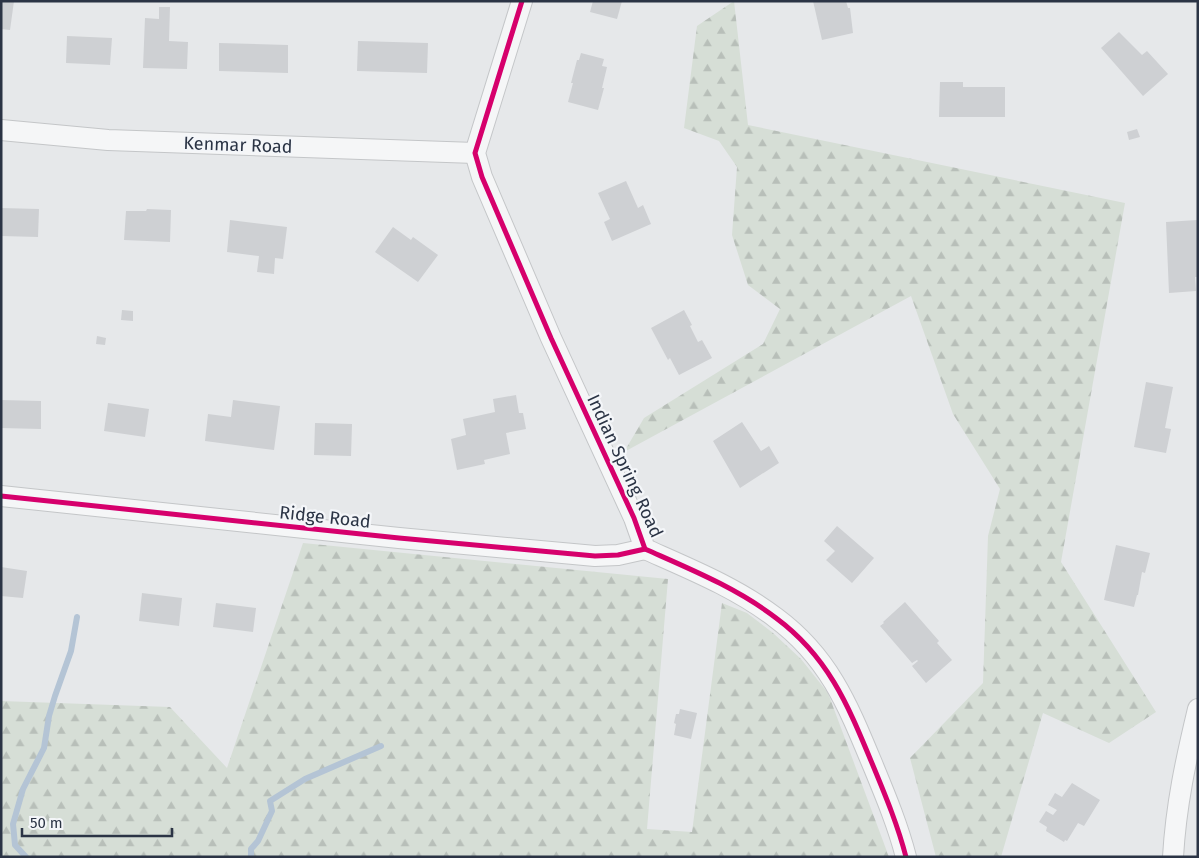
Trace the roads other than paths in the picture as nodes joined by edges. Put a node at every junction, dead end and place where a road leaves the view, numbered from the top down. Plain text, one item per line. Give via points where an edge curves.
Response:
1 (522, 1) edge
2 (1, 130) edge
3 (475, 153) junction
4 (1, 496) edge
5 (645, 549) junction
6 (1198, 709) edge
7 (906, 857) edge
8 (1173, 857) edge

1 - 3 street
2 - 3 street, Kenmar Road via 108,140
3 - 5 street, Indian Spring Road via 482,177 551,338 634,518
4 - 5 street, Ridge Road via 586,555 618,555
5 - 7 street, Indian Spring Road via 748,599 776,618 823,664 858,730 888,802
6 - 8 street via 1182,775

